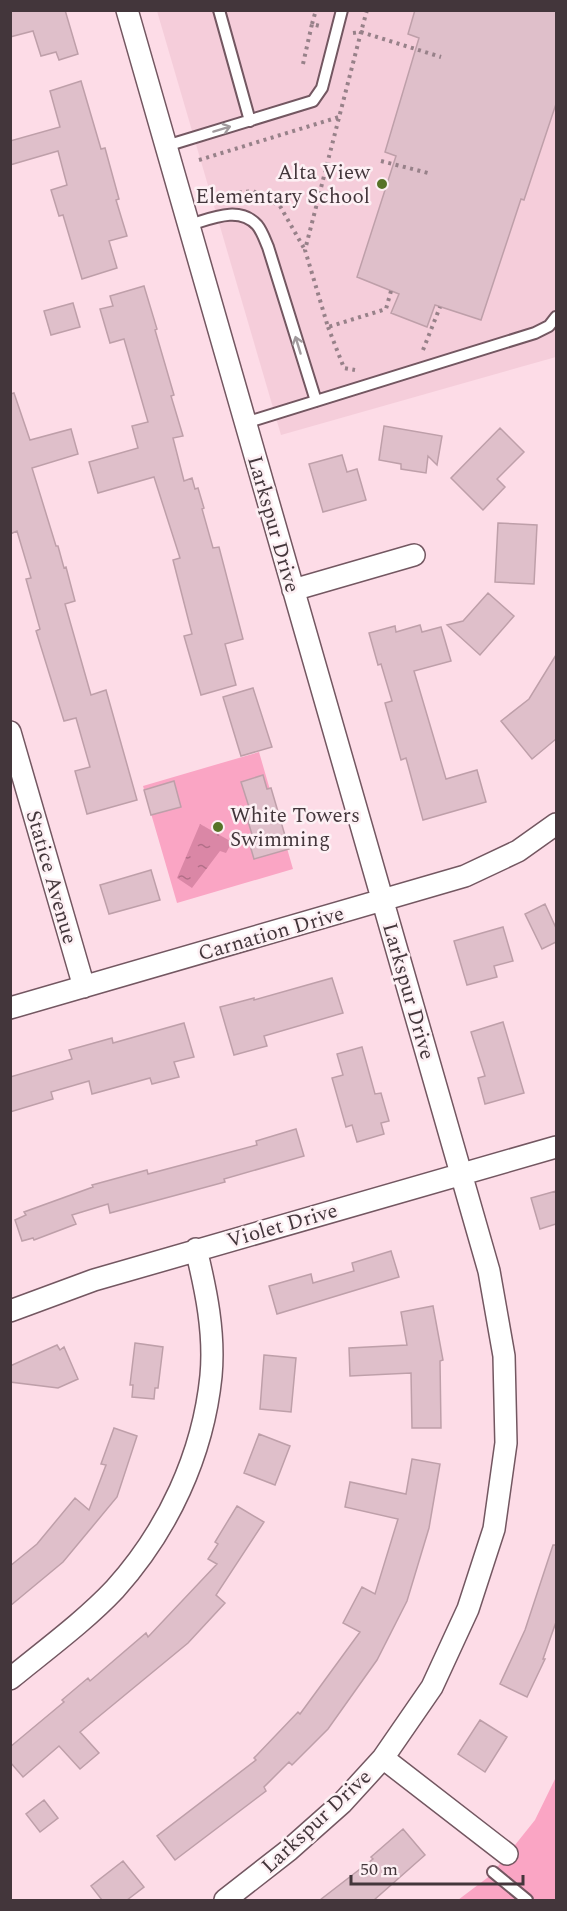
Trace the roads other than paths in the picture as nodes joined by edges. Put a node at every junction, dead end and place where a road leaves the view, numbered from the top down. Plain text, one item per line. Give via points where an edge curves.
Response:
1 (127, 10) edge
2 (219, 10) edge
3 (342, 10) edge
4 (250, 121) junction
5 (166, 146) junction
6 (189, 225) junction
7 (556, 317) edge
8 (316, 401) junction
9 (245, 423) junction
10 (414, 555) dead end
11 (293, 590) junction
12 (10, 732) edge
13 (556, 824) edge
14 (383, 901) junction
15 (84, 987) junction
16 (10, 1008) edge
17 (556, 1147) edge
18 (461, 1174) junction
19 (196, 1249) junction
20 (10, 1311) edge
21 (10, 1679) edge
22 (383, 1758) junction
23 (507, 1854) dead end
24 (493, 1872) dead end
25 (225, 1900) edge
26 (527, 1900) edge

1 - 5 street, Larkspur Drive
2 - 4 lane
3 - 4 lane via 322,87 313,101
5 -> 4 lane
5 - 6 street, Larkspur Drive
8 -> 6 lane via 259,226 239,214
6 - 9 street, Larkspur Drive
7 - 8 lane via 535,333
8 - 9 lane
9 - 11 street, Larkspur Drive
10 - 11 street
11 - 14 street, Larkspur Drive
12 - 15 street, Statice Avenue
13 - 14 street, Carnation Drive via 518,851 465,876
14 - 15 street, Carnation Drive
14 - 18 street, Larkspur Drive
15 - 16 street, Carnation Drive
17 - 18 street, Violet Drive
18 - 19 street, Violet Drive
18 - 22 street, Larkspur Drive via 489,1271 504,1356 506,1443 494,1529 468,1609 432,1687
19 - 20 street, Violet Drive
19 - 21 street via 206,1287 211,1374 205,1419 192,1464 146,1550 114,1590
22 - 23 street
22 - 25 street, Larkspur Drive via 342,1803 290,1850
24 - 26 lane

